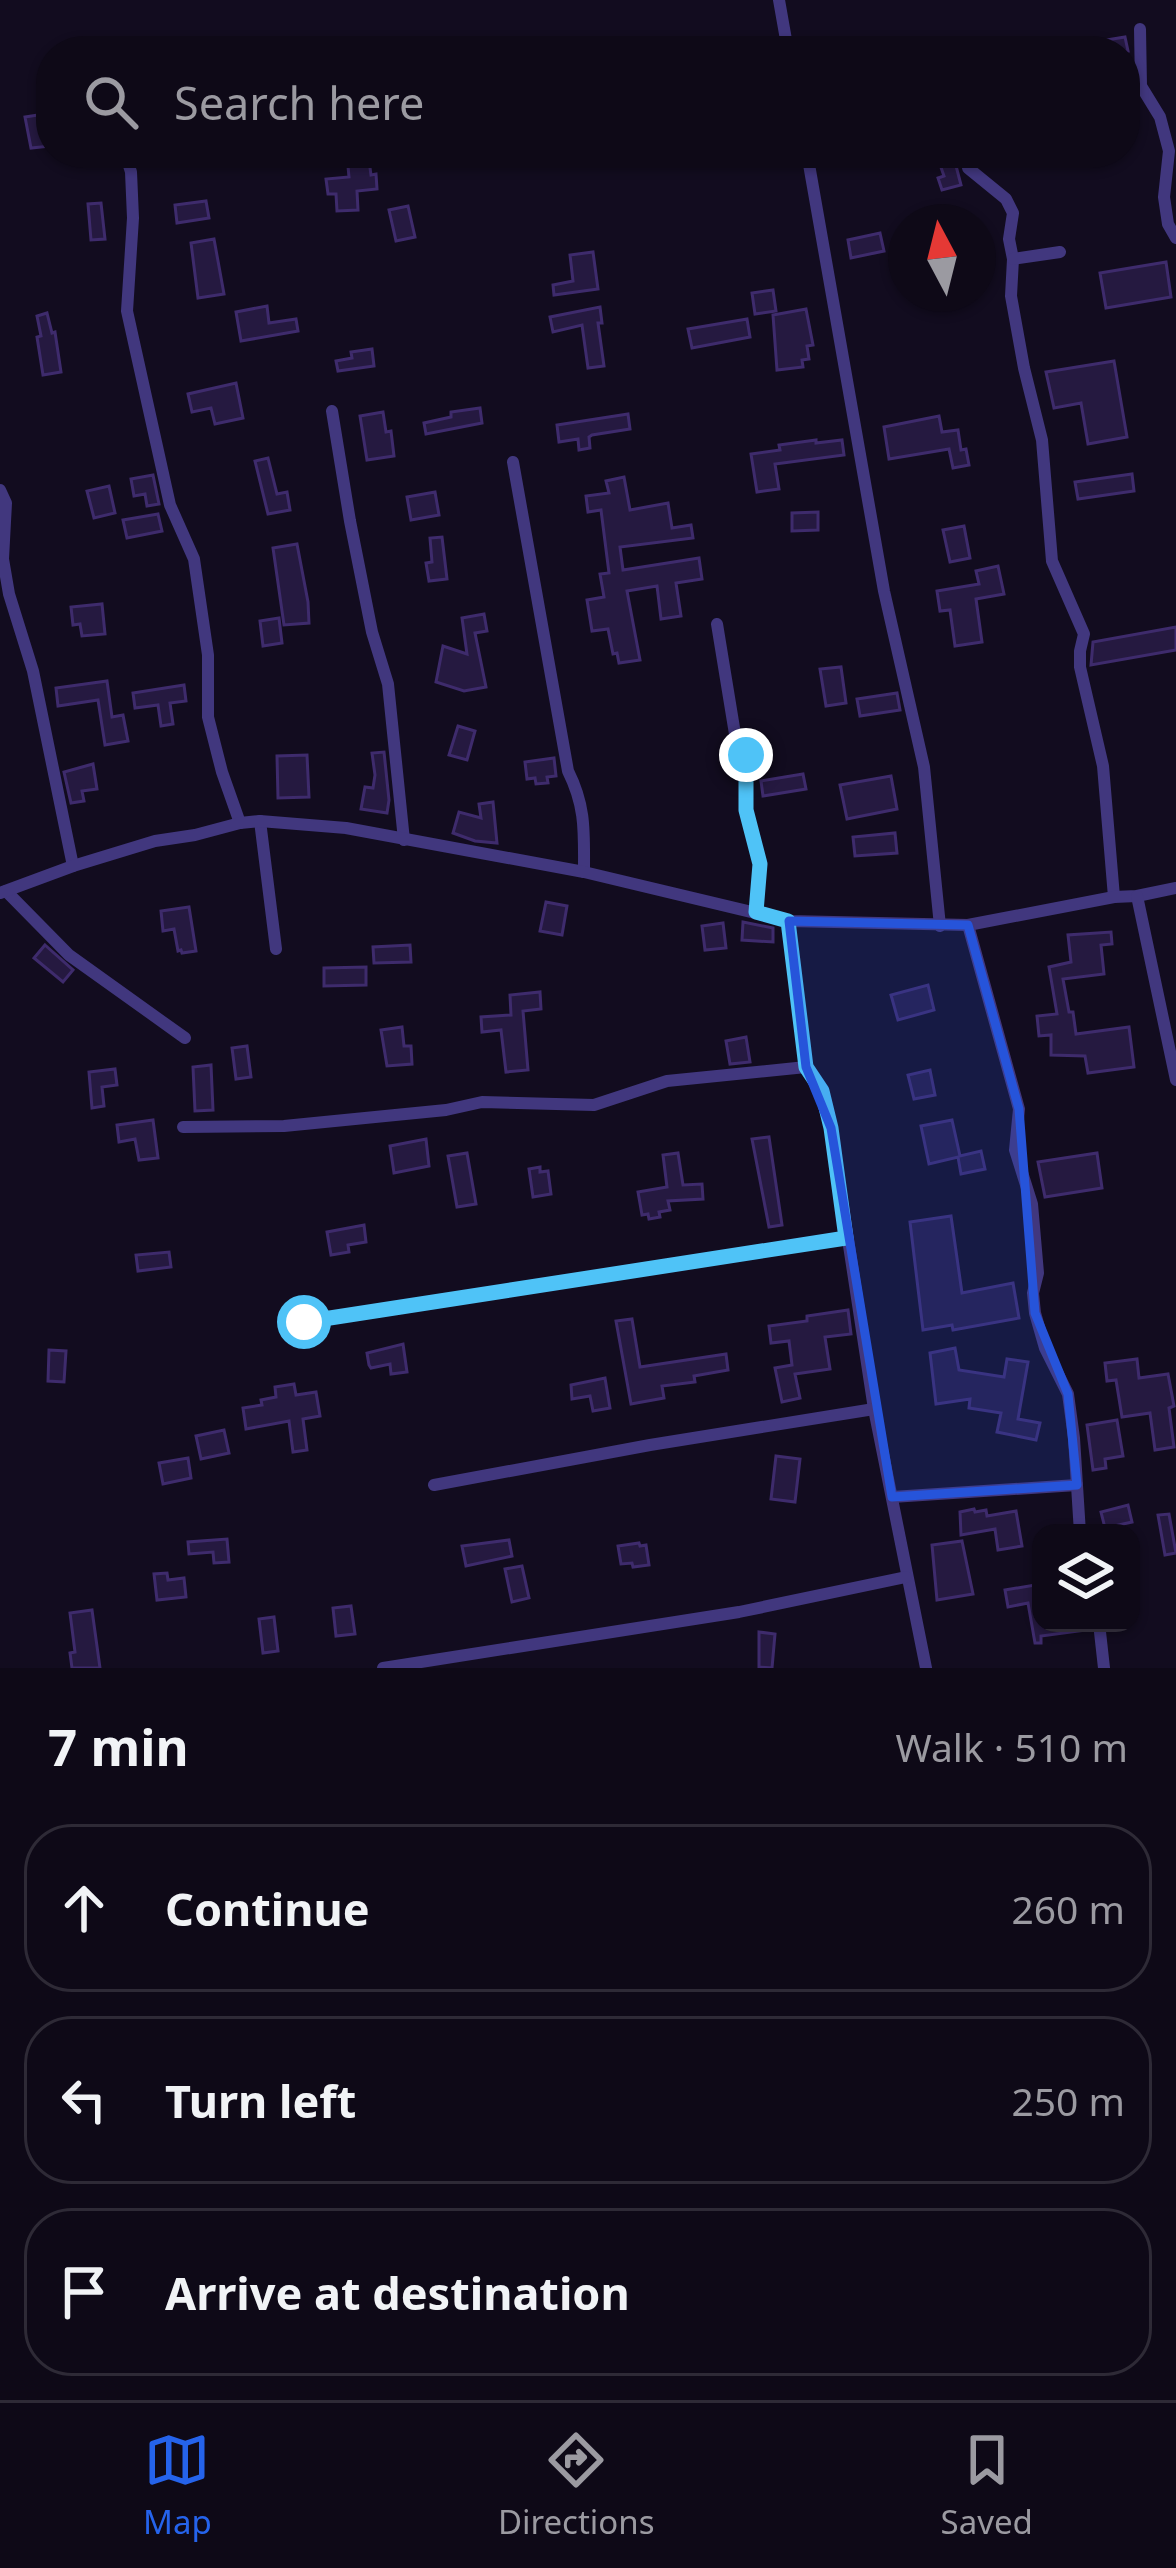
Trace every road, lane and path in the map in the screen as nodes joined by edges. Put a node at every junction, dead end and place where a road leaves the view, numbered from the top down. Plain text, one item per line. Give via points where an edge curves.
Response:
1 (779, 0) edge
2 (1140, 29) dead end
3 (785, 36) edge
4 (130, 168) edge
5 (810, 168) edge
6 (968, 168) dead end
7 (1176, 238) edge
8 (1060, 252) dead end
9 (1012, 259) junction
10 (332, 411) dead end
11 (514, 463) dead end
12 (0, 490) edge
13 (717, 624) dead end
14 (260, 821) junction
15 (240, 823) junction
16 (404, 840) junction
17 (74, 866) junction
18 (584, 872) junction
19 (1176, 888) edge
20 (3, 892) edge
21 (1138, 896) junction
22 (1114, 897) junction
23 (756, 912) junction
24 (788, 921) junction
25 (968, 925) junction
26 (940, 926) junction
27 (276, 949) dead end
28 (185, 1038) dead end
29 (806, 1067) junction
30 (1176, 1080) edge
31 (183, 1127) dead end
32 (846, 1238) junction
33 (304, 1322) dead end
34 (874, 1409) junction
35 (434, 1485) dead end
36 (1077, 1485) junction
37 (892, 1497) junction
38 (1079, 1524) edge
39 (906, 1577) junction
40 (1100, 1632) edge
41 (383, 1668) edge
42 (926, 1668) edge
43 (1104, 1668) edge

1 - 3 street
2 - 7 street via 1141,86 1169,151 1164,197
4 - 15 street via 127,311 170,505 194,559 208,717
5 - 26 street via 884,591 924,767
6 - 9 street via 1010,204
8 - 9 street
9 - 22 street via 1052,561 1084,634 1080,667 1103,766
10 - 16 street via 388,684
11 - 18 street via 568,771 585,815
12 - 17 street via 9,594
13 - 23 street via 746,755 746,810 760,864
14 - 15 street
14 - 16 street
14 - 27 street
15 - 17 street
16 - 18 street
17 - 20 street
18 - 23 street
19 - 21 street
20 - 28 street via 69,955
21 - 22 street
21 - 30 street
22 - 25 street
23 - 24 street
24 - 26 street
24 - 29 street
25 - 26 street
25 - 36 street via 1019,1108 1015,1150 1032,1204 1035,1313 1068,1394
29 - 31 street via 667,1081 594,1105 482,1102 284,1126
29 - 32 street via 831,1128
32 - 33 street
32 - 34 street
34 - 35 street
34 - 37 street
36 - 37 street
36 - 38 street
37 - 39 street
39 - 41 street
39 - 42 street
40 - 43 street

